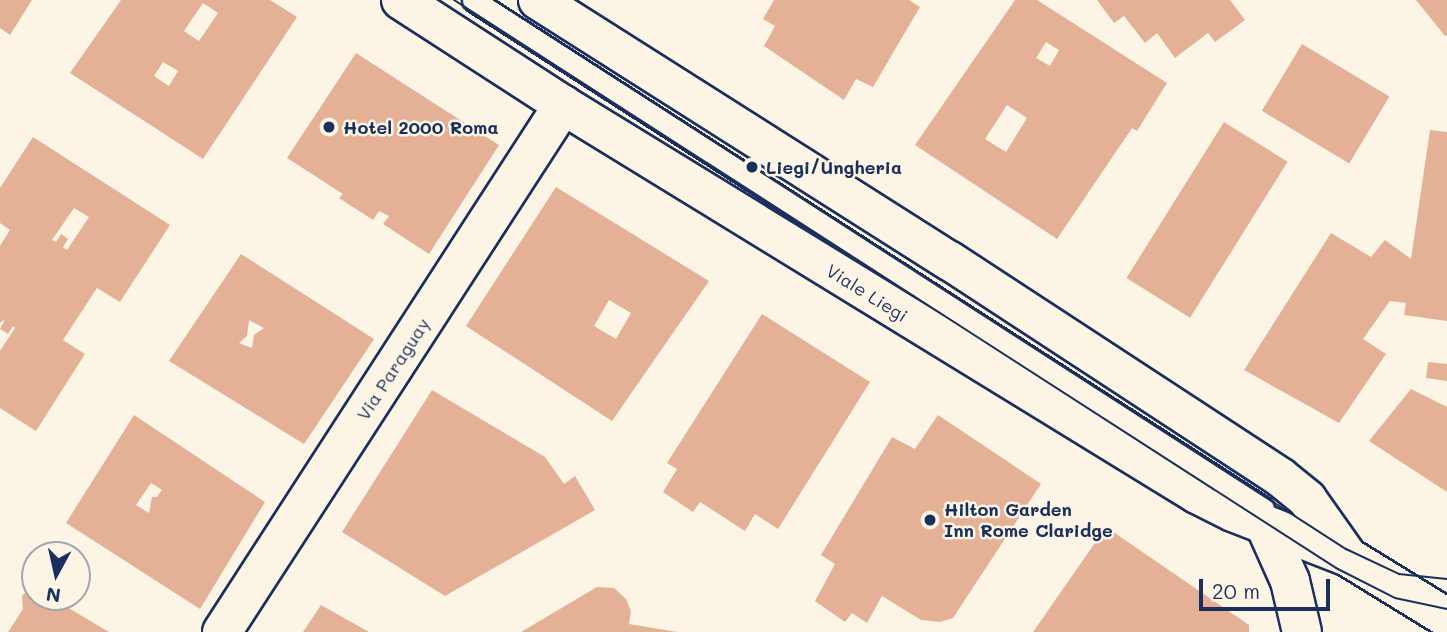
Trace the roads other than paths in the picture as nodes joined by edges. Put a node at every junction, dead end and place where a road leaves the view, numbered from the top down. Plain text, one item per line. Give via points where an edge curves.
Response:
1 (401, 0) edge
2 (473, 0) edge
3 (538, 0) edge
4 (563, 106) junction
5 (1265, 525) junction
6 (1348, 557) junction
7 (1407, 595) junction
8 (1447, 596) edge
9 (1447, 618) edge
10 (222, 632) edge
11 (1302, 632) edge

1 - 4 main road, Viale Liegi
2 - 6 lane, Viale Liegi via 1189,463
3 - 6 main road via 950,261 1286,482 1307,499
4 - 5 main road, Viale Liegi via 1197,494
4 - 10 main road, Via Paraguay
5 - 6 main road, Viale Liegi
5 - 11 main road via 1290,581
6 - 7 main road
7 - 8 lane
7 - 9 main road

